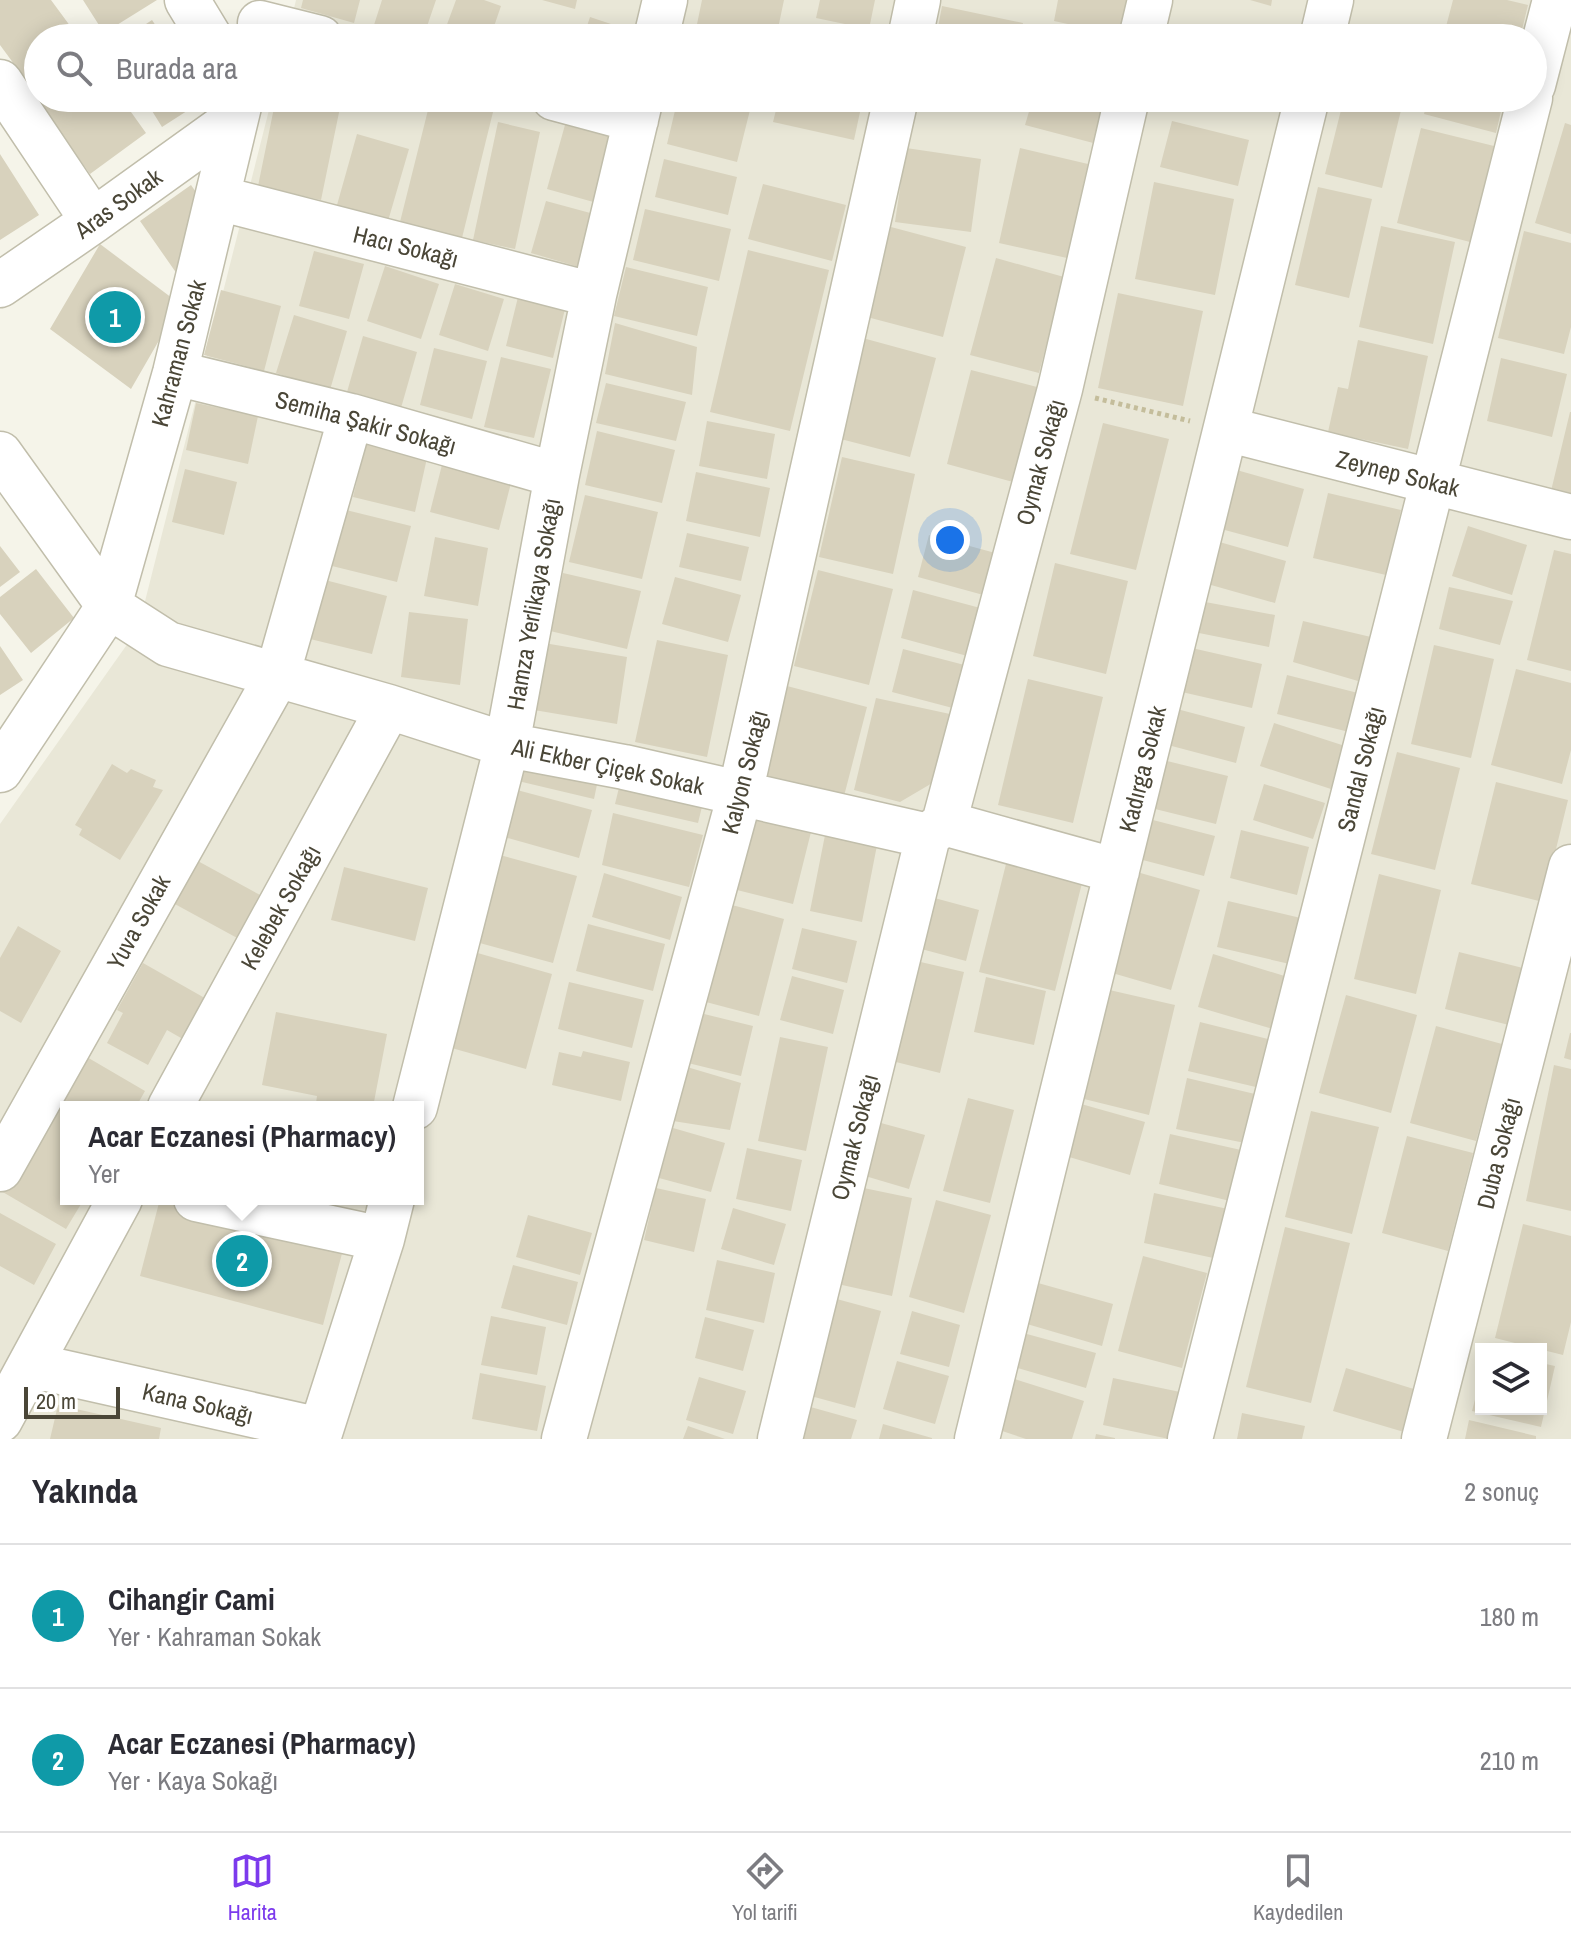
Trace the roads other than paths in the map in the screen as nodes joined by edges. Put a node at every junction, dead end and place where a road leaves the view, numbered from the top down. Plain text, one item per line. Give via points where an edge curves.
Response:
1 (187, 0) edge
2 (665, 0) edge
3 (918, 0) edge
4 (1150, 0) edge
5 (1331, 0) edge
6 (1555, 0) edge
7 (202, 24) edge
8 (659, 24) edge
9 (913, 24) edge
10 (1144, 24) edge
11 (1325, 24) edge
12 (1547, 31) edge
13 (0, 82) edge
14 (233, 112) edge
15 (237, 112) edge
16 (637, 112) edge
17 (893, 112) edge
18 (1124, 112) edge
19 (1304, 112) edge
20 (1526, 112) edge
21 (218, 198) junction
22 (93, 221) junction
23 (0, 285) edge
24 (594, 295) junction
25 (175, 373) junction
26 (351, 416) junction
27 (1226, 429) junction
28 (0, 454) edge
29 (557, 475) junction
30 (1433, 482) junction
31 (1571, 517) edge
32 (109, 606) junction
33 (277, 676) junction
34 (389, 707) junction
35 (507, 745) junction
36 (0, 770) edge
37 (740, 794) junction
38 (936, 829) junction
39 (1117, 871) junction
40 (1570, 873) edge
41 (173, 1101) edge
42 (417, 1101) edge
43 (0, 1169) edge
44 (117, 1205) edge
45 (253, 1205) edge
46 (387, 1219) edge
47 (30, 1365) junction
48 (0, 1420) edge
49 (319, 1435) edge
50 (564, 1439) edge
51 (780, 1439) edge
52 (977, 1439) edge
53 (1190, 1439) edge
54 (1424, 1439) edge

1 - 7 street
2 - 8 street
3 - 9 street
4 - 10 street
5 - 11 street
6 - 12 street
13 - 22 street
14 - 22 street, Aras Sokak
15 - 21 street, Kahraman Sokak
16 - 24 street, Hamza Yerlikaya Sokağı
17 - 37 street, Kalyon Sokağı
18 - 38 street, Oymak Sokağı via 1060,389
19 - 27 street, Kadırga Sokak
20 - 30 street, Sandal Sokağı
21 - 24 street, Hacı Sokağı
21 - 25 street, Kahraman Sokak
22 - 23 street, Aras Sokak
24 - 29 street, Hamza Yerlikaya Sokağı
25 - 26 street, Semiha Şakir Sokağı
25 - 32 street, Kahraman Sokak
26 - 29 street, Semiha Şakir Sokağı
26 - 33 street, Yuva Sokak
27 - 30 street, Zeynep Sokak
27 - 39 street, Kadırga Sokak
28 - 32 street
29 - 35 street, Hamza Yerlikaya Sokağı
30 - 31 street, Zeynep Sokak
30 - 53 street, Sandal Sokağı
32 - 33 street, Ali Ekber Çiçek Sokak via 168,644
32 - 36 street, Kahraman Sokak
33 - 34 street, Ali Ekber Çiçek Sokak
33 - 43 street, Yuva Sokak
34 - 35 street, Ali Ekber Çiçek Sokak
34 - 41 street, Kelebek Sokağı
35 - 37 street, Ali Ekber Çiçek Sokak
35 - 42 street, Hamza Yerlikaya Sokağı
37 - 38 street, Ali Ekber Çiçek Sokak
37 - 50 street, Kalyon Sokağı
38 - 39 street, Ali Ekber Çiçek Sokak
38 - 51 street, Oymak Sokağı
39 - 52 street, Kadırga Sokak
40 - 54 street, Duba Sokağı
44 - 47 street
45 - 46 street
46 - 49 street
47 - 48 street
47 - 49 street, Kana Sokağı

